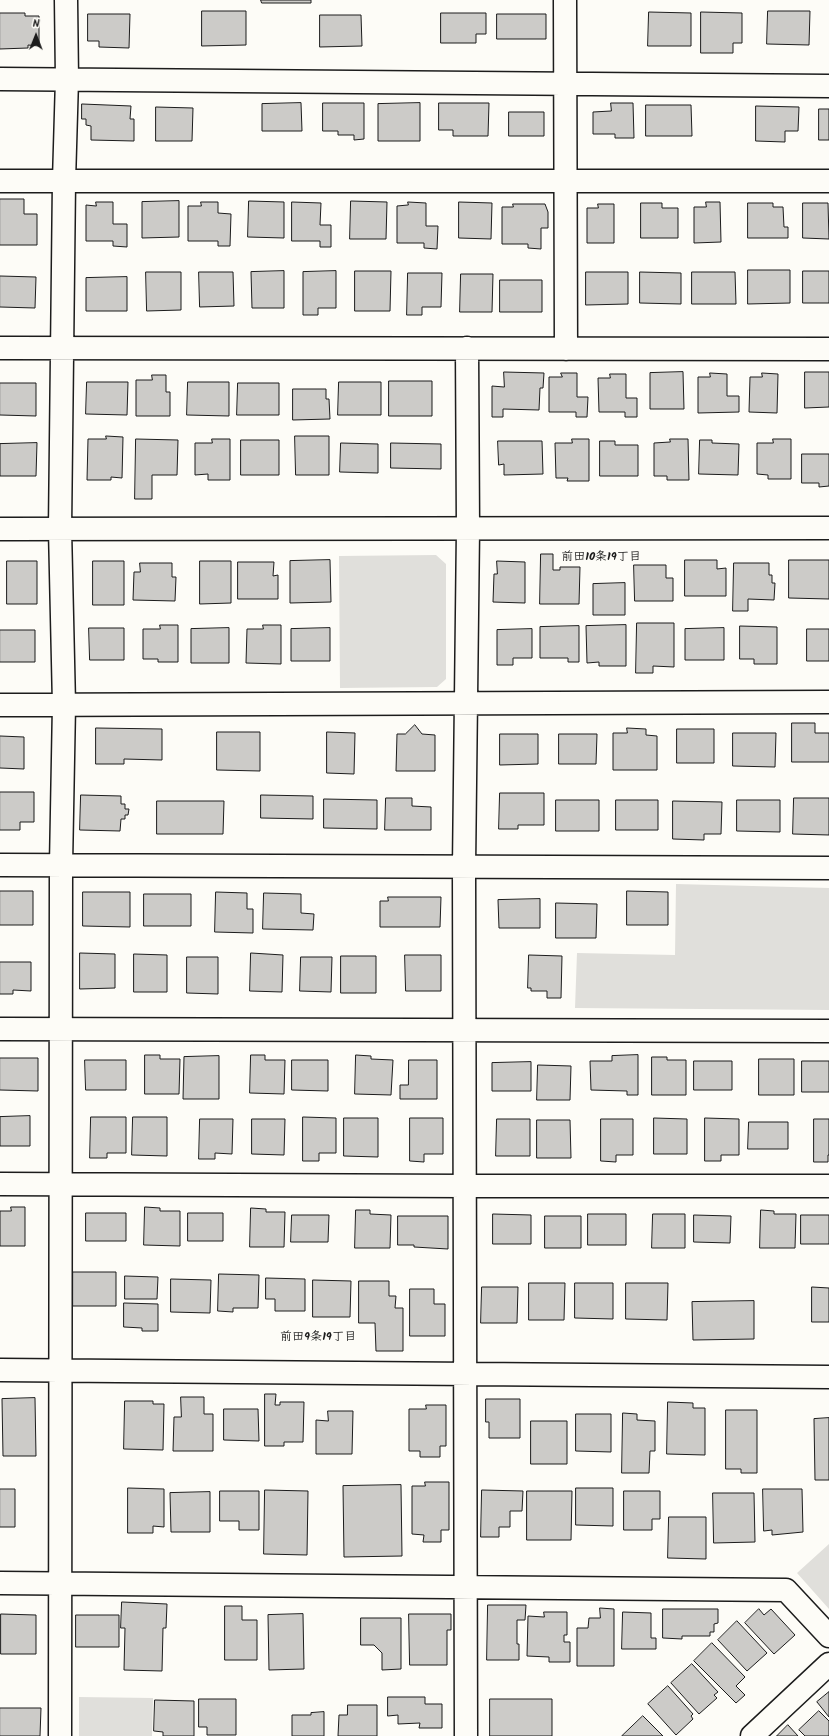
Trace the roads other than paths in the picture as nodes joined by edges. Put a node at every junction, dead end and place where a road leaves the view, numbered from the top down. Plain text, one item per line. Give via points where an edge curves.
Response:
1 (66, 0) edge
2 (565, 0) edge
3 (0, 79) edge
4 (67, 79) junction
5 (566, 83) junction
6 (829, 86) edge
7 (0, 181) edge
8 (64, 181) junction
9 (566, 182) junction
10 (829, 182) edge
11 (0, 348) edge
12 (62, 348) junction
13 (468, 348) junction
14 (566, 349) junction
15 (829, 349) edge
16 (829, 528) edge
17 (0, 529) edge
18 (60, 529) junction
19 (468, 529) junction
20 (829, 702) edge
21 (467, 703) junction
22 (64, 704) junction
23 (0, 705) edge
24 (0, 865) edge
25 (61, 865) junction
26 (464, 867) junction
27 (829, 868) edge
28 (0, 1028) edge
29 (61, 1029) junction
30 (464, 1030) junction
31 (829, 1031) edge
32 (0, 1184) edge
33 (61, 1184) junction
34 (464, 1186) junction
35 (829, 1186) edge
36 (0, 1370) edge
37 (60, 1370) junction
38 (465, 1373) junction
39 (829, 1377) edge
40 (0, 1583) edge
41 (60, 1584) junction
42 (465, 1588) junction
43 (829, 1636) edge
44 (829, 1664) edge
45 (60, 1736) edge
46 (466, 1736) edge
47 (752, 1736) edge

1 - 4 street
2 - 5 street
3 - 4 street
4 - 5 street
4 - 8 street
5 - 6 street
5 - 9 street
7 - 8 street
8 - 9 street
8 - 12 street
9 - 10 street
9 - 14 street
11 - 12 street
12 - 13 street
12 - 18 street
13 - 14 street
13 - 19 street
14 - 15 street
16 - 19 street
17 - 18 street
18 - 19 street
18 - 22 street
19 - 21 street
20 - 21 street
21 - 22 street
21 - 26 street
22 - 23 street
22 - 25 street
24 - 25 street
25 - 26 street
25 - 29 street
26 - 27 street
26 - 30 street
28 - 29 street
29 - 30 street
29 - 33 street
30 - 31 street
30 - 34 street
32 - 33 street
33 - 34 street
33 - 37 street
34 - 35 street
34 - 38 street
36 - 37 street
37 - 38 street
37 - 41 street
38 - 39 street
38 - 42 street
40 - 41 street
41 - 42 street
41 - 45 street
42 - 43 street via 786,1590
42 - 46 street
44 - 47 street

